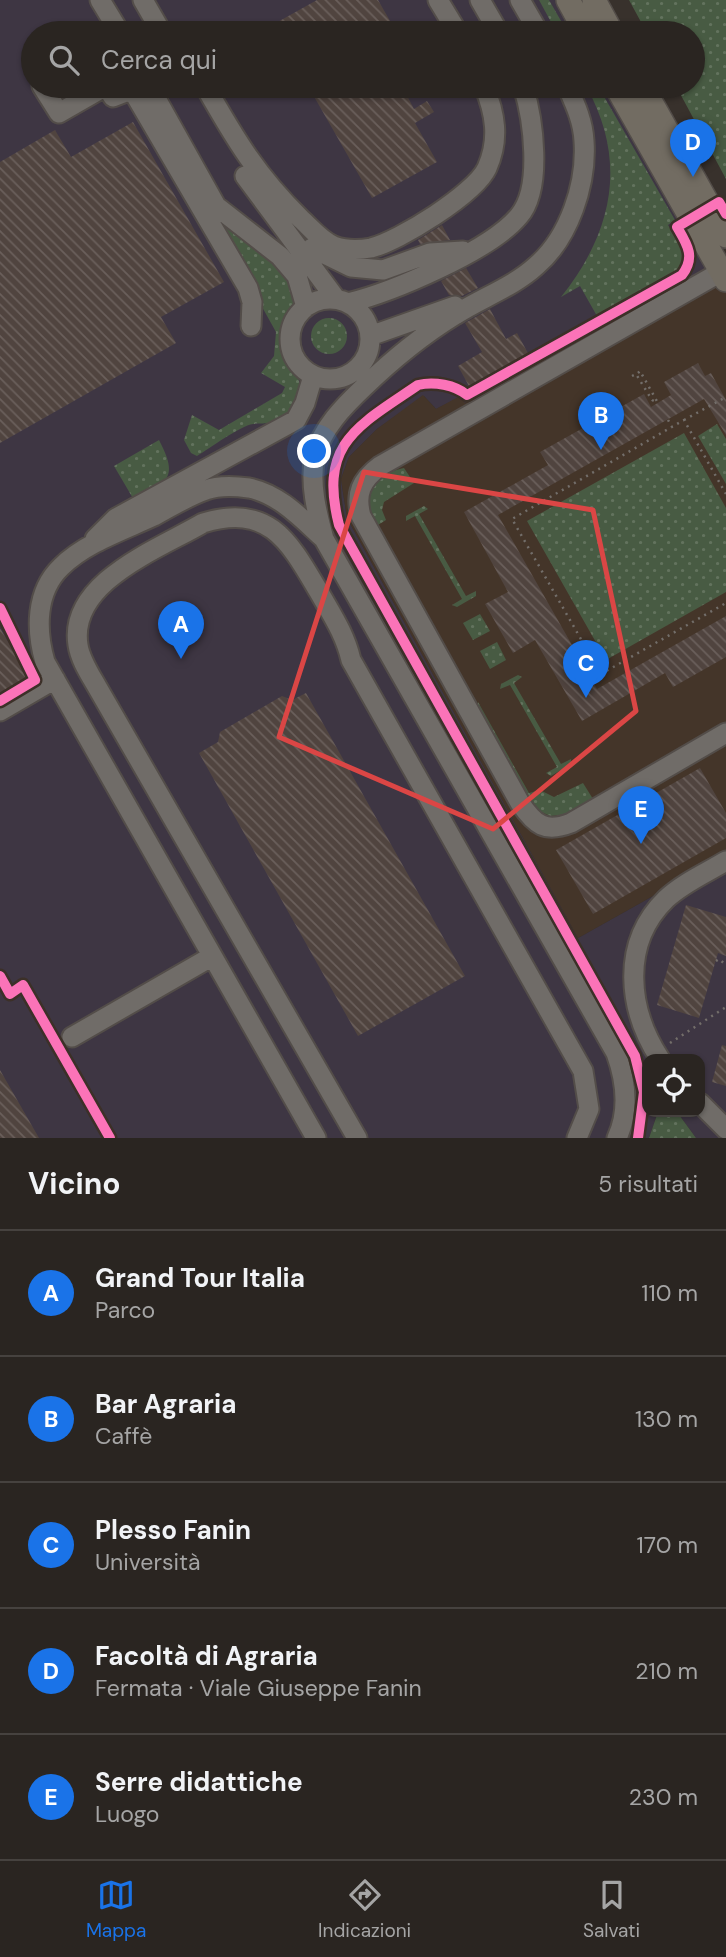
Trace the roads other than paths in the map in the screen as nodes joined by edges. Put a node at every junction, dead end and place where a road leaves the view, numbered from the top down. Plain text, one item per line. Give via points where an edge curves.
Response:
1 (100, 0) edge
2 (144, 0) edge
3 (157, 0) edge
4 (438, 0) edge
5 (480, 0) edge
6 (520, 0) edge
7 (568, 0) edge
8 (594, 0) edge
9 (113, 21) edge
10 (155, 21) edge
11 (169, 21) edge
12 (451, 21) edge
13 (492, 21) edge
14 (532, 21) edge
15 (579, 21) edge
16 (605, 21) edge
17 (50, 98) edge
18 (85, 98) edge
19 (137, 98) edge
20 (156, 98) edge
21 (199, 98) edge
22 (212, 98) edge
23 (489, 98) edge
24 (525, 98) edge
25 (572, 98) edge
26 (623, 98) edge
27 (649, 98) edge
28 (275, 193) junction
29 (726, 236) edge
30 (468, 251) junction
31 (724, 274) edge
32 (492, 293) junction
33 (342, 301) junction
34 (306, 307) junction
35 (251, 326) dead end
36 (370, 336) junction
37 (353, 372) junction
38 (313, 376) junction
39 (326, 431) junction
40 (324, 539) junction
41 (85, 550) junction
42 (55, 679) junction
43 (0, 711) edge
44 (726, 733) edge
45 (132, 748) junction
46 (103, 764) junction
47 (726, 861) edge
48 (211, 957) junction
49 (72, 1037) dead end
50 (657, 1054) edge
51 (705, 1108) edge
52 (726, 1129) edge
53 (316, 1138) edge
54 (357, 1138) edge
55 (577, 1138) edge
56 (617, 1138) edge

1 - 9 street
2 - 10 street
3 - 11 street
4 - 12 street
5 - 13 street
6 - 14 street
7 - 15 main road
8 - 16 main road
17 - 18 street via 59,113
19 - 35 street via 248,288
20 - 34 street via 216,206 280,256 297,276
21 - 33 street via 236,163
22 - 28 street via 244,155
23 - 28 street via 496,130 486,170 468,193 373,247 353,250 334,246
24 - 30 street via 531,128 531,190 520,215
25 - 32 street via 584,140 576,200 552,249 523,276
26 - 31 main road
27 - 29 main road
28 - 30 street via 288,228 314,249 351,267 383,270 430,253
30 - 33 street via 409,284
31 - 44 street via 380,466 360,487 357,501 361,516 520,803 541,825 555,829 571,823
32 - 36 street
32 - 39 street via 399,354 342,407
33 - 34 street via 323,299
33 - 36 street via 367,323
34 - 38 street via 293,322 290,347 294,359
36 - 37 street via 369,350
37 - 38 street via 341,379
37 - 39 street
38 - 41 street via 296,420 116,519
39 - 40 street via 316,456 313,483
40 - 41 street via 275,498 249,488 222,486 207,489
40 - 56 street via 616,1053 625,1082 625,1108
41 - 42 street via 60,568 42,603 38,621 41,650
42 - 43 street
42 - 46 street
45 - 46 street
45 - 54 street
45 - 55 street via 78,645 87,602 108,577 202,523 240,516 278,532 346,639 351,660 583,1071 589,1109
46 - 48 street
47 - 50 street via 667,898 642,935 633,986 640,1022
48 - 49 street
48 - 53 street
51 - 52 street

